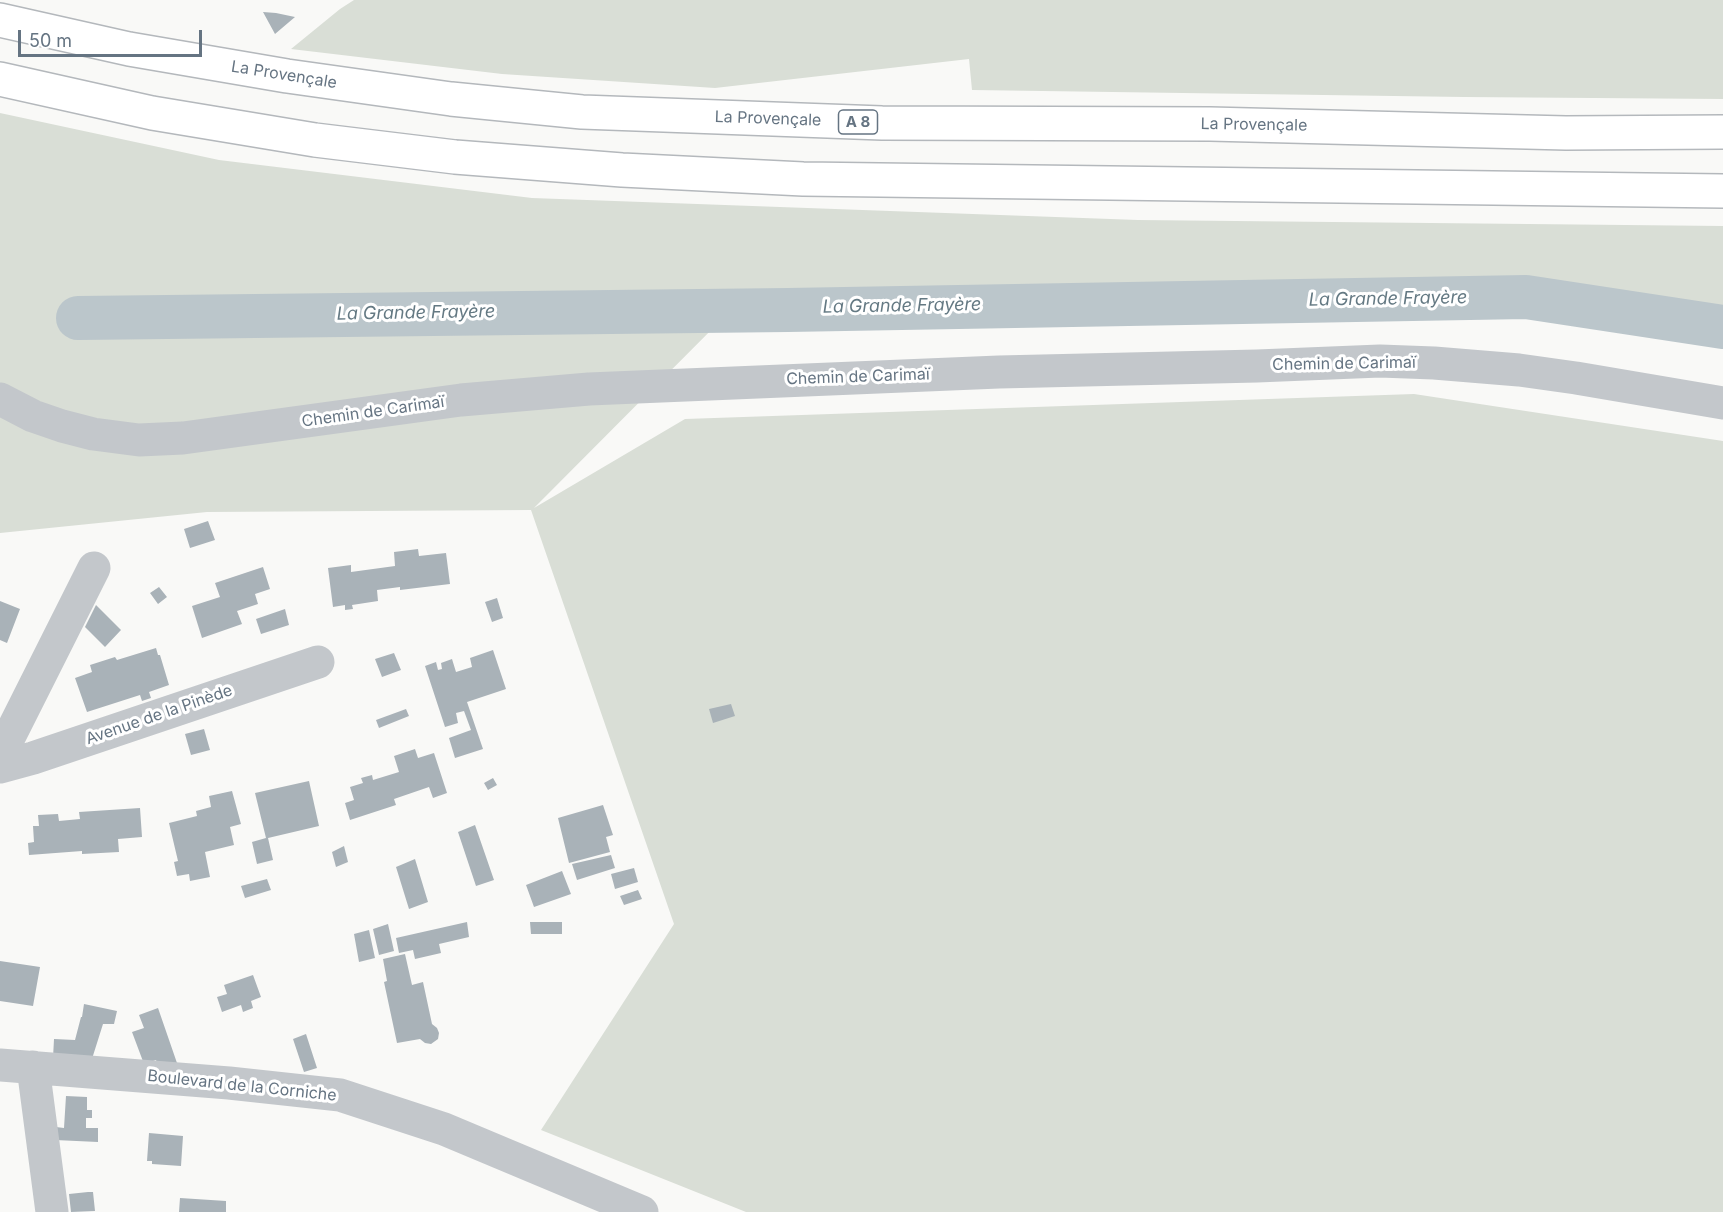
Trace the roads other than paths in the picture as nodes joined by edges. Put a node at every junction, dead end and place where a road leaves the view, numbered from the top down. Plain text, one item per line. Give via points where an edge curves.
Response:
1 (0, 20) edge
2 (0, 79) edge
3 (1723, 132) edge
4 (1723, 191) edge
5 (0, 399) edge
6 (1723, 403) edge
7 (94, 568) dead end
8 (318, 662) dead end
9 (0, 755) edge
10 (0, 767) edge
11 (0, 1065) edge
12 (33, 1067) junction
13 (52, 1212) edge
14 (642, 1212) edge

1 - 3 highway, La Provençale / A 8 via 129,49 287,76 582,112 882,123
2 - 4 highway via 152,113 315,140 455,157 622,170 803,179
5 - 6 street, Chemin de Carimaï via 62,426 139,440 183,438 461,400 589,389 1380,361 1518,370
7 - 9 street
8 - 10 street, Avenue de la Pinède
11 - 12 street, Boulevard de la Corniche
12 - 13 street
12 - 14 street, Boulevard de la Corniche via 340,1095 444,1129

